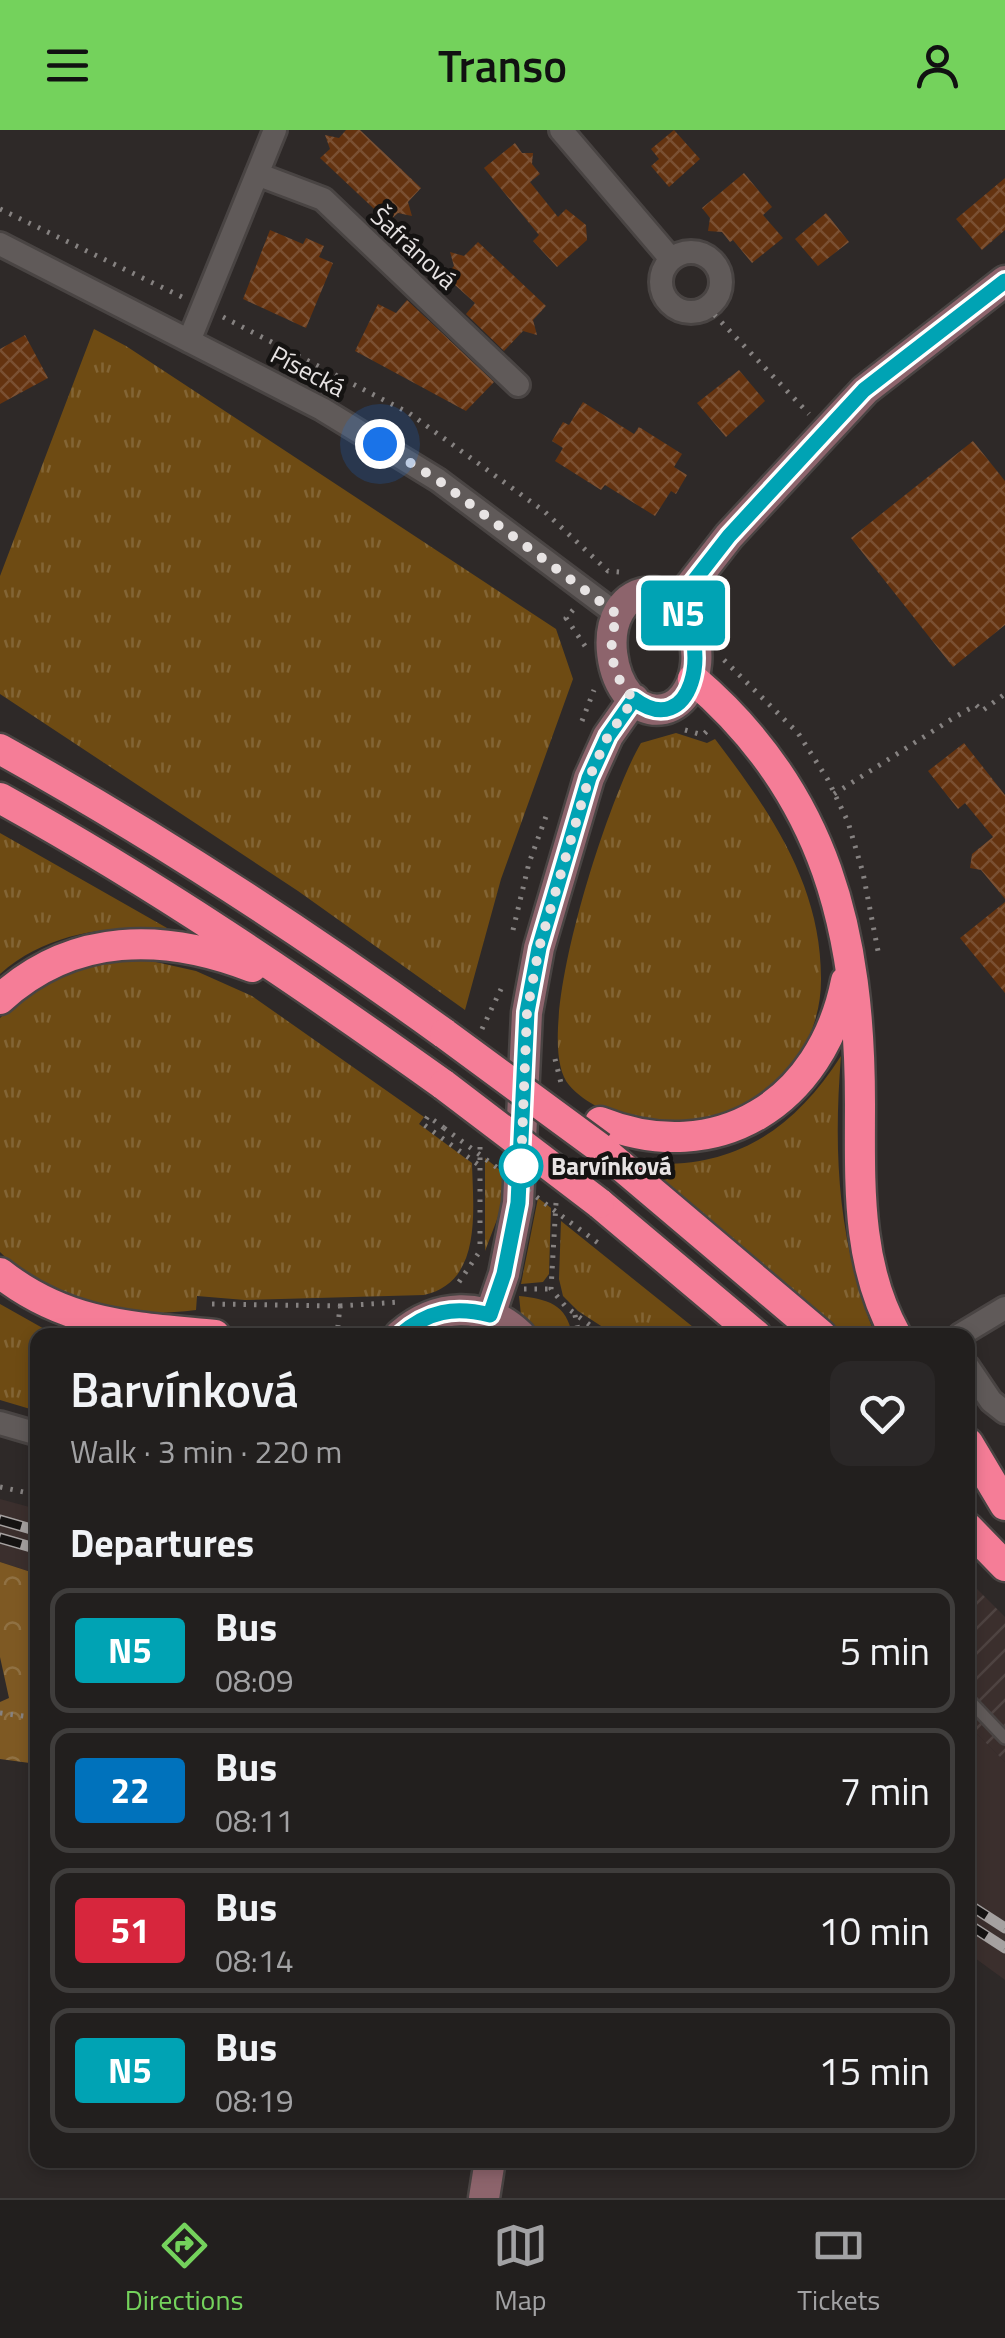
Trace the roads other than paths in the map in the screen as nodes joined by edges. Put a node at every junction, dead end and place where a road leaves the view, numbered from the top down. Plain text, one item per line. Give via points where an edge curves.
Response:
1 (275, 130) edge
2 (560, 130) edge
3 (257, 174) junction
4 (0, 244) edge
5 (671, 259) junction
6 (1005, 281) edge
7 (190, 341) junction
8 (518, 385) dead end
9 (676, 604) junction
10 (618, 615) junction
11 (693, 679) junction
12 (634, 699) junction
13 (0, 749) edge
14 (0, 798) edge
15 (849, 953) junction
16 (306, 988) junction
17 (0, 999) edge
18 (600, 1135) junction
19 (0, 1273) edge
20 (1005, 1308) edge
21 (490, 1315) junction
22 (139, 1328) edge
23 (409, 1328) edge
24 (510, 1328) edge
25 (748, 1328) edge
26 (814, 1328) edge
27 (892, 1328) edge
28 (972, 1328) edge
29 (975, 1377) edge
30 (1005, 1412) edge
31 (0, 1423) edge
32 (30, 1432) edge
33 (975, 1456) edge
34 (975, 1477) edge
35 (1005, 1505) edge
36 (975, 1535) edge
37 (1005, 1566) edge
38 (975, 1706) edge
39 (1005, 1738) edge
40 (489, 2168) edge
41 (484, 2198) edge

1 - 3 street
2 - 5 street
3 - 7 street
3 - 8 street, Šafránová via 323,200
4 - 7 street, Písecká
5 - 5 street via 662,276 664,295 688,312 707,307 720,292 715,264 699,253
6 - 9 street via 864,390 729,536
7 - 10 street, Písecká via 322,409 438,480
9 - 10 street via 643,592
9 - 11 street via 694,638
10 - 12 street via 613,660
11 - 12 street via 666,708
11 - 15 highway via 772,760 799,804 834,883
12 - 21 street via 589,778 539,948 527,1012 518,1203
13 - 18 highway, bridge via 189,860
14 - 16 highway
15 - 18 highway via 828,1040 803,1078 770,1108 730,1129 687,1138
15 - 27 highway via 860,1040 862,1223 870,1272
16 - 17 highway via 201,950 127,944 51,962
16 - 25 highway, bridge via 599,1203
18 - 26 highway
19 - 22 highway via 72,1315
20 - 28 street
21 - 23 street via 443,1311
21 - 24 street
29 - 30 street
31 - 32 street
33 - 35 highway
34 - 35 highway
36 - 37 highway
38 - 39 lane
40 - 41 street

